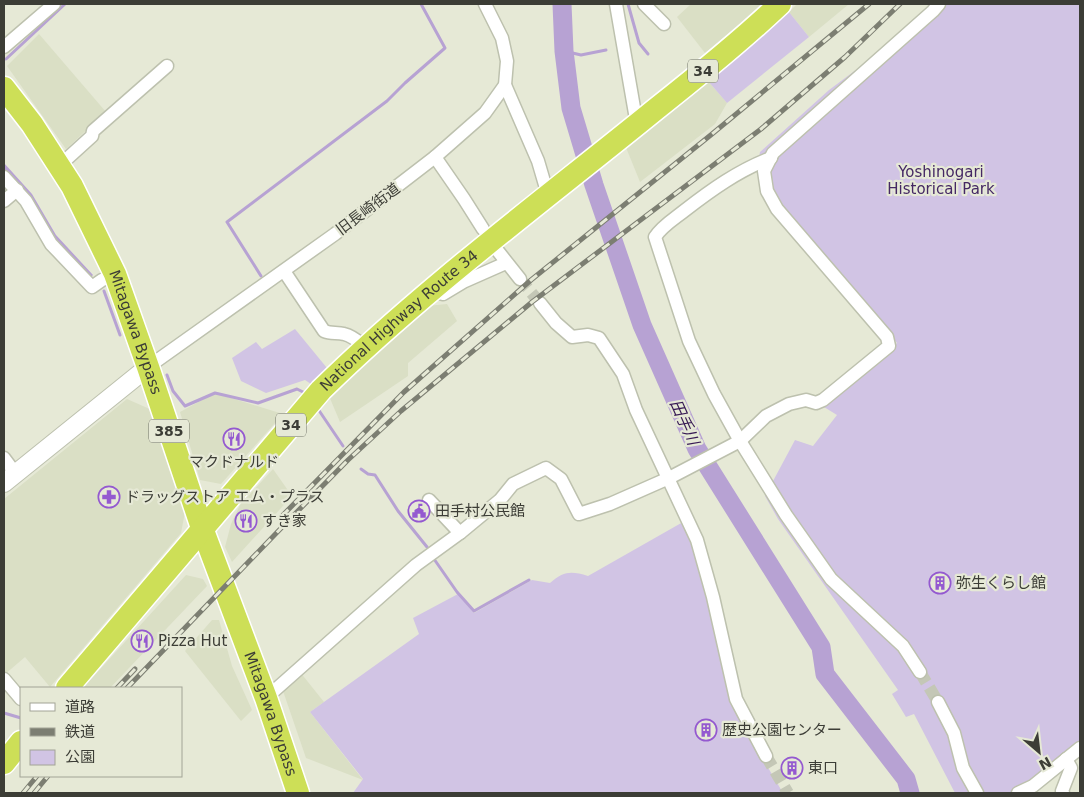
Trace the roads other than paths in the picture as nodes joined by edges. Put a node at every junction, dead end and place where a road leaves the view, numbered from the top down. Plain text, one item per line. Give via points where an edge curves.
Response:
1 (54, 4) edge
2 (485, 4) edge
3 (616, 4) edge
4 (644, 4) edge
5 (780, 4) edge
6 (939, 4) edge
7 (664, 24) dead end
8 (4, 47) edge
9 (167, 66) dead end
10 (506, 85) junction
11 (4, 88) edge
12 (630, 130) junction
13 (434, 157) junction
14 (771, 158) junction
15 (60, 166) junction
16 (4, 177) edge
17 (17, 190) junction
18 (548, 195) junction
19 (4, 201) edge
20 (483, 229) dead end
21 (497, 250) dead end
22 (506, 262) junction
23 (284, 271) junction
24 (115, 274) junction
25 (520, 279) tunnel mouth
26 (430, 291) junction
27 (540, 303) tunnel mouth
28 (365, 347) junction
29 (148, 367) junction
30 (740, 441) junction
31 (4, 458) edge
32 (10, 478) edge
33 (669, 478) junction
34 (429, 500) dead end
35 (202, 528) junction
36 (460, 533) junction
37 (920, 672) tunnel mouth
38 (4, 679) edge
39 (68, 687) edge
40 (20, 698) edge
41 (266, 698) junction
42 (938, 702) tunnel mouth
43 (1080, 748) edge
44 (766, 756) tunnel mouth
45 (1066, 759) junction
46 (298, 793) edge
47 (977, 793) edge
48 (1018, 793) edge
49 (1063, 793) edge

1 - 8 street
2 - 10 street via 502,38 507,61
3 - 12 street
4 - 7 street
5 - 12 highway, National Highway Route 34 / 34 via 722,56
6 - 14 street
9 - 15 street via 93,131 92,136
10 - 13 street, 旧長崎街道 via 485,113
10 - 18 street via 538,161
11 - 15 highway, Mitagawa Bypass / 385
12 - 18 highway, National Highway Route 34 / 34
13 - 20 street
13 - 23 street, 旧長崎街道
14 - 30 street via 729,179 660,229 655,237 689,341
14 - 30 street via 764,172 767,191 777,209 887,337 889,346 822,400 789,404 766,416
15 - 24 highway, Mitagawa Bypass / 385
16 - 17 street
17 - 19 street
17 - 24 street via 51,244 92,287
18 - 26 highway, National Highway Route 34 / 34
21 - 22 street
22 - 25 street
22 - 26 street via 443,294
23 - 28 street via 324,330 355,338
23 - 29 street, 旧長崎街道
24 - 29 highway, Mitagawa Bypass / 385
26 - 28 highway, National Highway Route 34 / 34
27 - 33 street via 572,337 588,335 599,338 623,374 636,410
28 - 35 highway, National Highway Route 34 / 34 via 321,390
29 - 32 street
29 - 35 highway, Mitagawa Bypass / 385
30 - 33 street
30 - 37 street via 831,580 903,646
31 - 32 street
33 - 36 street via 579,514 561,479 546,468 513,484 500,500
33 - 44 street via 697,540 736,699
34 - 36 street
35 - 39 highway, National Highway Route 34 / 34
35 - 41 highway, Mitagawa Bypass / 385
36 - 41 street via 416,565
38 - 40 street
41 - 46 highway, Mitagawa Bypass / 385
42 - 47 street via 954,733 963,768
43 - 45 street
45 - 48 street via 1033,786
45 - 49 street via 1070,768

